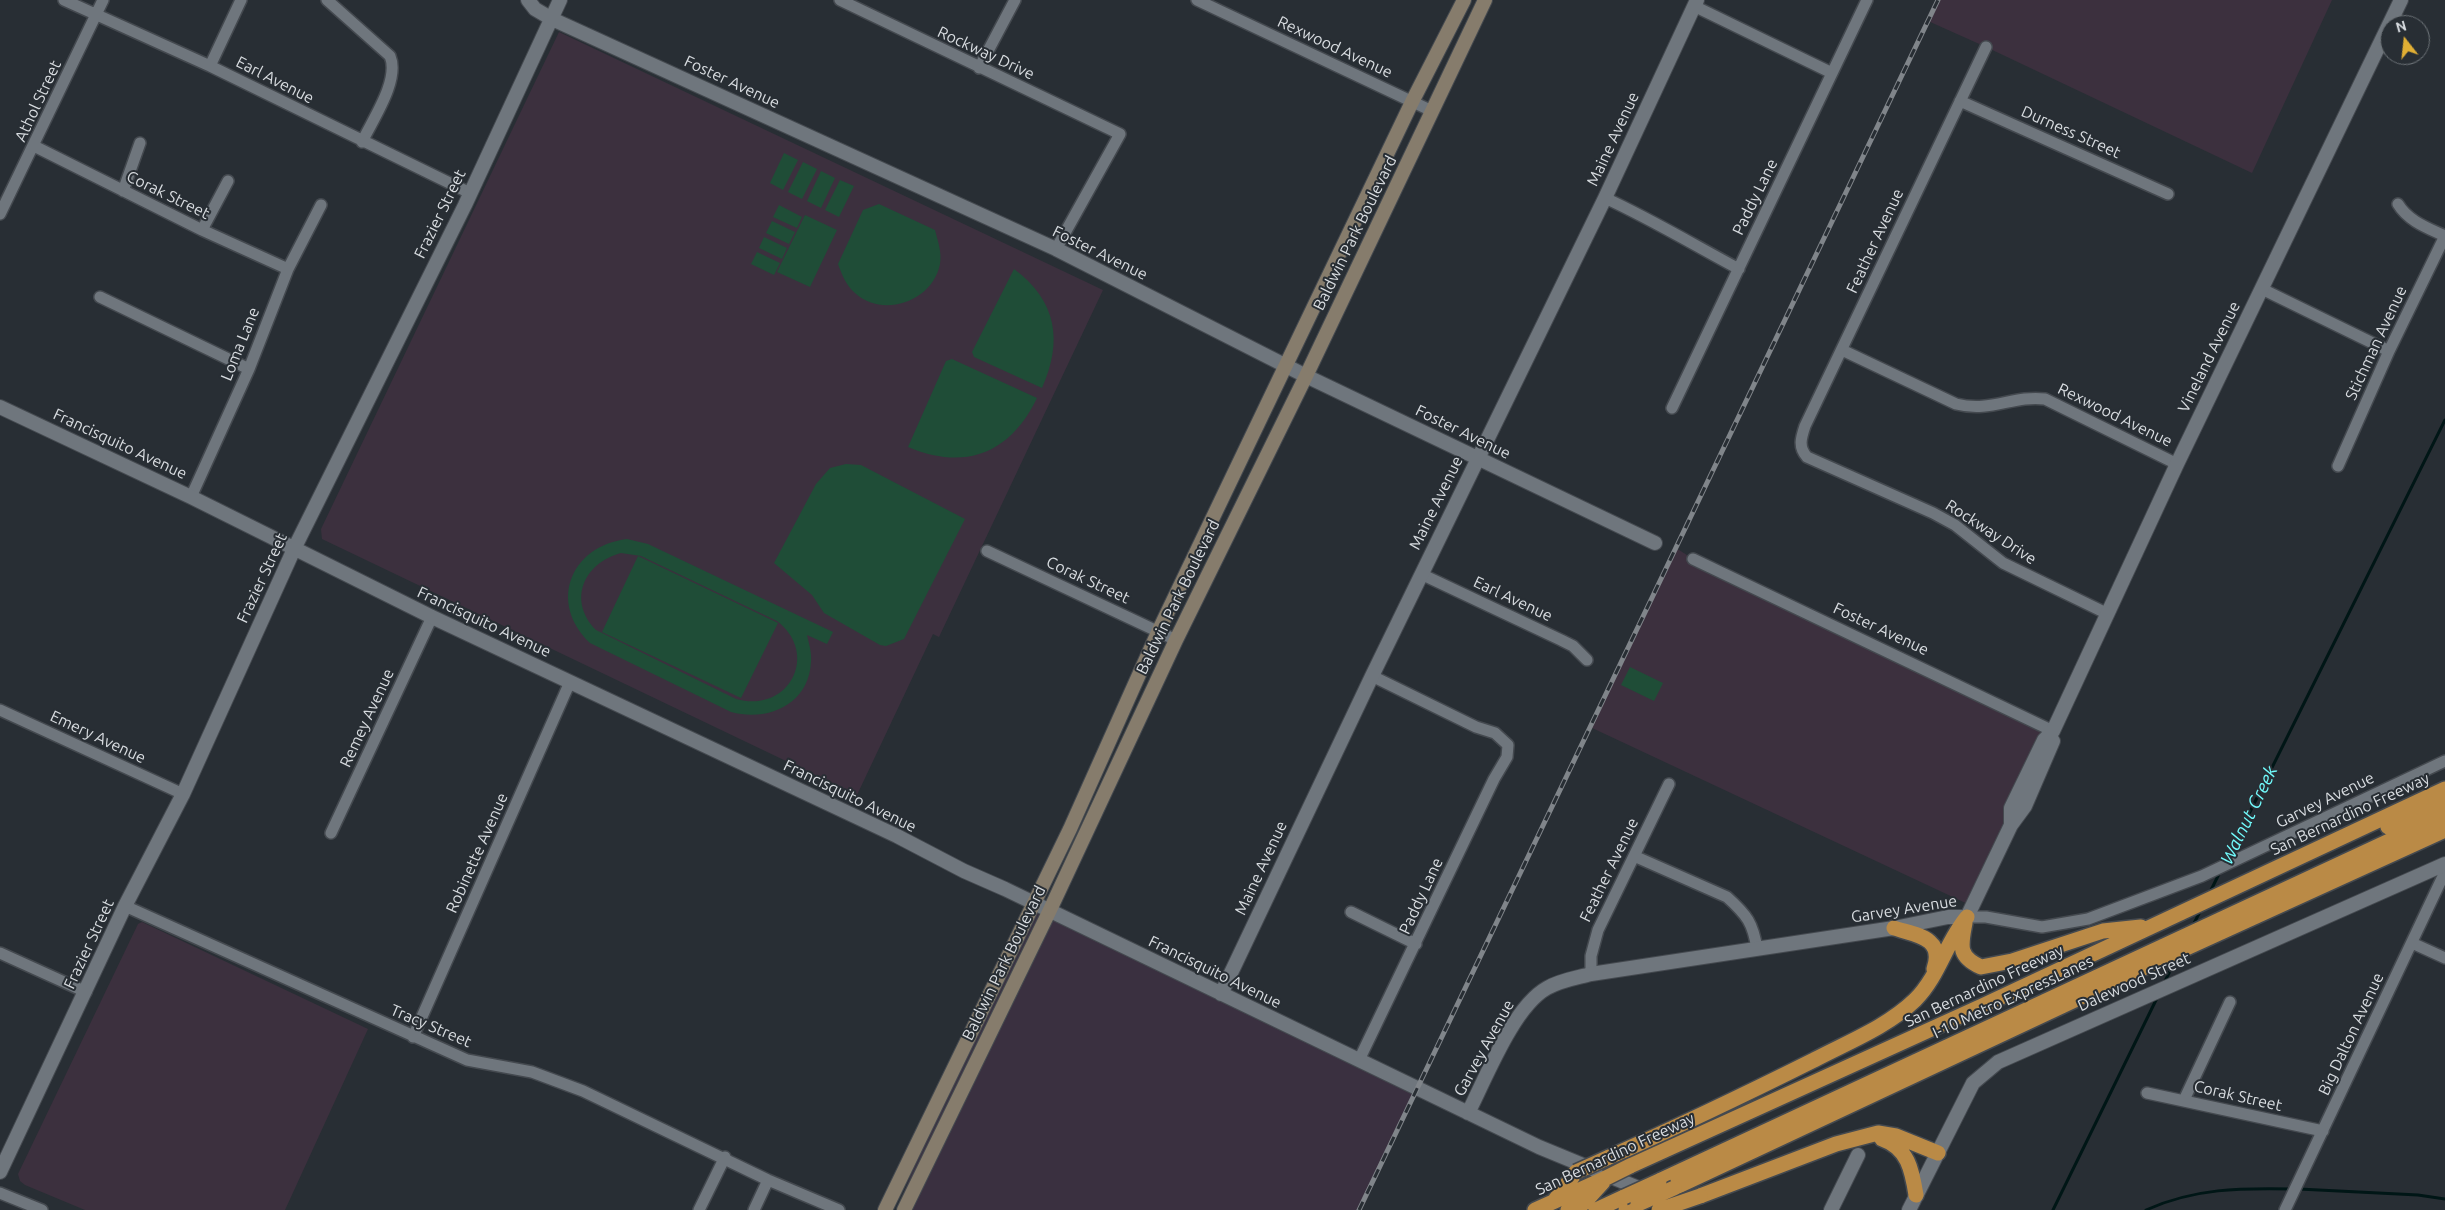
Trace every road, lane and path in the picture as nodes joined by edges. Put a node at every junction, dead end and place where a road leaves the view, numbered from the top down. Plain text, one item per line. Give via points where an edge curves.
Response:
1 (64, 0) edge
2 (103, 0) edge
3 (241, 0) edge
4 (328, 0) edge
5 (528, 0) edge
6 (560, 0) edge
7 (840, 0) edge
8 (1015, 0) edge
9 (1197, 0) edge
10 (1464, 0) edge
11 (1485, 0) edge
12 (1867, 0) edge
13 (2401, 0) edge
14 (1695, 3) edge
15 (96, 15) junction
16 (552, 19) junction
17 (1986, 46) dead end
18 (210, 66) junction
19 (980, 68) junction
20 (1832, 74) junction
21 (1960, 101) junction
22 (1412, 102) junction
23 (1432, 111) junction
24 (362, 142) junction
25 (140, 143) dead end
26 (34, 146) junction
27 (228, 181) dead end
28 (0, 186) edge
29 (11, 191) junction
30 (123, 191) junction
31 (470, 193) junction
32 (2168, 194) dead end
33 (1605, 198) junction
34 (2398, 204) dead end
35 (321, 205) dead end
36 (0, 214) edge
37 (202, 230) junction
38 (2445, 236) edge
39 (1056, 249) junction
40 (288, 269) junction
41 (1738, 269) junction
42 (2262, 289) junction
43 (100, 297) dead end
44 (1842, 350) junction
45 (2389, 351) junction
46 (1286, 366) junction
47 (249, 369) junction
48 (1306, 376) junction
49 (0, 407) edge
50 (1672, 408) dead end
51 (1802, 452) joint
52 (1477, 459) junction
53 (2177, 464) junction
54 (2338, 466) dead end
55 (191, 496) junction
56 (1655, 543) dead end
57 (294, 549) junction
58 (987, 551) dead end
59 (1693, 559) dead end
60 (1421, 574) junction
61 (2108, 614) junction
62 (432, 617) junction
63 (1159, 630) junction
64 (1176, 640) junction
65 (1587, 660) dead end
66 (1372, 676) junction
67 (570, 682) junction
68 (0, 710) edge
69 (2053, 731) junction
70 (2445, 761) edge
71 (1669, 784) dead end
72 (2445, 789) edge
73 (182, 794) junction
74 (2445, 801) edge
75 (2445, 815) edge
76 (2445, 830) edge
77 (331, 833) dead end
78 (1634, 856) junction
79 (2445, 864) edge
80 (2445, 872) edge
81 (1035, 904) junction
82 (125, 906) junction
83 (1049, 912) junction
84 (1351, 912) dead end
85 (1967, 916) junction
86 (2153, 925) junction
87 (1894, 928) junction
88 (2412, 943) junction
89 (1416, 944) junction
90 (1757, 949) junction
91 (2099, 952) junction
92 (0, 953) edge
93 (2445, 958) edge
94 (1591, 974) junction
95 (1930, 980) junction
96 (86, 992) junction
97 (1221, 994) junction
98 (2230, 1002) dead end
99 (975, 1025) junction
100 (413, 1037) junction
101 (1359, 1060) junction
102 (965, 1084) junction
103 (2147, 1093) dead end
104 (2184, 1100) junction
105 (1468, 1113) junction
106 (2323, 1132) junction
107 (1868, 1135) junction
108 (1938, 1153) junction
109 (1858, 1155) dead end
110 (725, 1158) junction
111 (0, 1172) edge
112 (768, 1180) junction
113 (1601, 1182) junction
114 (0, 1193) edge
115 (1916, 1195) junction
116 (1554, 1201) junction
117 (1629, 1204) edge
118 (42, 1210) edge
119 (699, 1210) edge
120 (754, 1210) edge
121 (839, 1210) edge
122 (885, 1210) edge
123 (904, 1210) edge
124 (1535, 1210) edge
125 (1568, 1210) edge
126 (1596, 1210) edge
127 (1659, 1210) edge
128 (1688, 1210) edge
129 (1831, 1210) edge
130 (1909, 1210) edge
131 (2285, 1210) edge

1 - 15 street, Earl Avenue
2 - 15 street, Athol Street
3 - 18 street
4 - 24 street via 390,56 394,64 388,89
5 - 16 street, Foster Avenue via 535,9
6 - 16 street, Frazier Street
7 - 19 street, Rockway Drive
8 - 19 street
9 - 22 street, Rexwood Avenue
10 - 22 main road, Baldwin Park Boulevard
11 - 23 main road, Baldwin Park Boulevard
12 - 20 street, Paddy Lane
13 - 42 street, Vineland Avenue
14 - 20 street
14 - 33 street, Maine Avenue
15 - 18 street, Earl Avenue
15 - 26 street, Athol Street
16 - 31 street, Frazier Street
16 - 39 street, Foster Avenue
17 - 21 street, Feather Avenue
18 - 24 street, Earl Avenue
19 - 39 street, Rockway Drive via 1120,134
20 - 41 street, Paddy Lane
21 - 32 street, Durness Street
21 - 44 street, Feather Avenue
22 - 23 street, Rexwood Avenue
22 - 46 main road, Baldwin Park Boulevard
23 - 48 main road, Baldwin Park Boulevard
24 - 31 street, Earl Avenue
25 - 30 street
26 - 29 street, Athol Street
26 - 30 street, Corak Street
27 - 37 street
28 - 29 street
29 - 36 street, Athol Street
30 - 37 street, Corak Street
31 - 57 street, Frazier Street
33 - 41 street via 1662,225
33 - 52 street, Maine Avenue
34 - 38 street via 2403,213
35 - 40 street, Loma Lane
37 - 40 street, Corak Street
38 - 45 street, Stichman Avenue
39 - 46 street, Foster Avenue
40 - 47 street, Loma Lane
41 - 50 street, Paddy Lane
42 - 45 street
42 - 53 street, Vineland Avenue
43 - 47 street
44 - 51 street, Feather Avenue via 1803,432
44 - 53 street, Rexwood Avenue via 1956,404 2000,406 2034,398 2058,404
45 - 54 street, Stichman Avenue
46 - 48 street, Foster Avenue
46 - 63 main road, Baldwin Park Boulevard
47 - 55 street, Loma Lane
48 - 52 street, Foster Avenue
48 - 64 main road, Baldwin Park Boulevard
49 - 55 street, Francisquito Avenue
51 - 61 street, Rockway Drive via 1933,513 1955,525 2003,563
52 - 56 street, Foster Avenue
52 - 60 street, Maine Avenue
53 - 61 street, Vineland Avenue
55 - 57 street, Francisquito Avenue
57 - 62 street, Francisquito Avenue
57 - 73 street, Frazier Street
58 - 63 street, Corak Street
59 - 69 street, Foster Avenue
60 - 65 street, Earl Avenue via 1573,646
60 - 66 street, Maine Avenue
61 - 69 street, Vineland Avenue
62 - 67 street, Francisquito Avenue
62 - 77 street, Remey Avenue
63 - 64 street, Corak Street
63 - 81 main road, Baldwin Park Boulevard
64 - 83 main road, Baldwin Park Boulevard
66 - 89 street, Paddy Lane via 1476,727 1495,732 1508,744 1507,757
66 - 97 street, Maine Avenue
67 - 81 street, Francisquito Avenue
67 - 100 street, Robinette Avenue
68 - 73 street, Emery Avenue
69 - 85 street, Vineland Avenue via 2055,737 2028,799 2011,825
70 - 85 street, Garvey Avenue via 2202,876 2088,919 2042,927
71 - 78 street, Feather Avenue
72 - 86 highway, San Bernardino Freeway
73 - 82 street, Frazier Street
74 - 91 highway, I-10 Metro ExpressLanes via 2124,950
75 - 117 highway, I-10 Metro ExpressLanes, bridge via 1659,1181
76 - 117 highway, bridge via 1674,1188
78 - 90 street via 1727,897 1753,925
78 - 94 street, Feather Avenue via 1598,930 1591,956
79 - 108 street, Dalewood Street via 1998,1062 1973,1083
80 - 88 street, Big Dalton Avenue
81 - 83 street, Francisquito Avenue
81 - 99 main road, Baldwin Park Boulevard
82 - 96 street, Frazier Street
82 - 100 street, Tracy Street
83 - 97 street, Francisquito Avenue
83 - 102 main road, Baldwin Park Boulevard
84 - 89 street
85 - 86 highway via 1961,947 1967,959 1981,966 2003,963 2103,930
85 - 87 street, Garvey Avenue
85 - 95 highway via 1956,930
86 - 91 highway, San Bernardino Freeway
87 - 90 street, Garvey Avenue
87 - 95 highway via 1931,942 1936,960
88 - 93 street
88 - 106 street, Big Dalton Avenue
89 - 101 street, Paddy Lane
90 - 94 street, Garvey Avenue
91 - 113 highway, San Bernardino Freeway, bridge
92 - 96 street
94 - 105 street, Garvey Avenue via 1546,988 1527,1005
95 - 116 highway, bridge via 1900,1012 1863,1035 1723,1106 1576,1172
96 - 111 street, Frazier Street
97 - 101 street, Francisquito Avenue
98 - 104 street
99 - 102 main road via 976,1036
99 - 122 main road, Baldwin Park Boulevard
100 - 110 street, Tracy Street via 467,1060 532,1072 583,1091
101 - 105 street, Francisquito Avenue
102 - 123 main road, Baldwin Park Boulevard
103 - 104 street, Corak Street
104 - 106 street, Corak Street
105 - 128 street, Francisquito Avenue via 1538,1147
106 - 131 street, Big Dalton Avenue
107 - 108 highway via 1896,1136
107 - 115 highway via 1889,1141 1906,1156
107 - 127 highway, bridge
108 - 115 street, Dalewood Street
109 - 129 street
110 - 112 street, Tracy Street
110 - 119 street
112 - 120 street
112 - 121 street, Tracy Street
113 - 116 highway, San Bernardino Freeway
113 - 125 highway via 1584,1202
114 - 118 street
115 - 130 street, Dalewood Street
116 - 124 highway, San Bernardino Freeway
117 - 126 highway, I-10 Metro ExpressLanes

